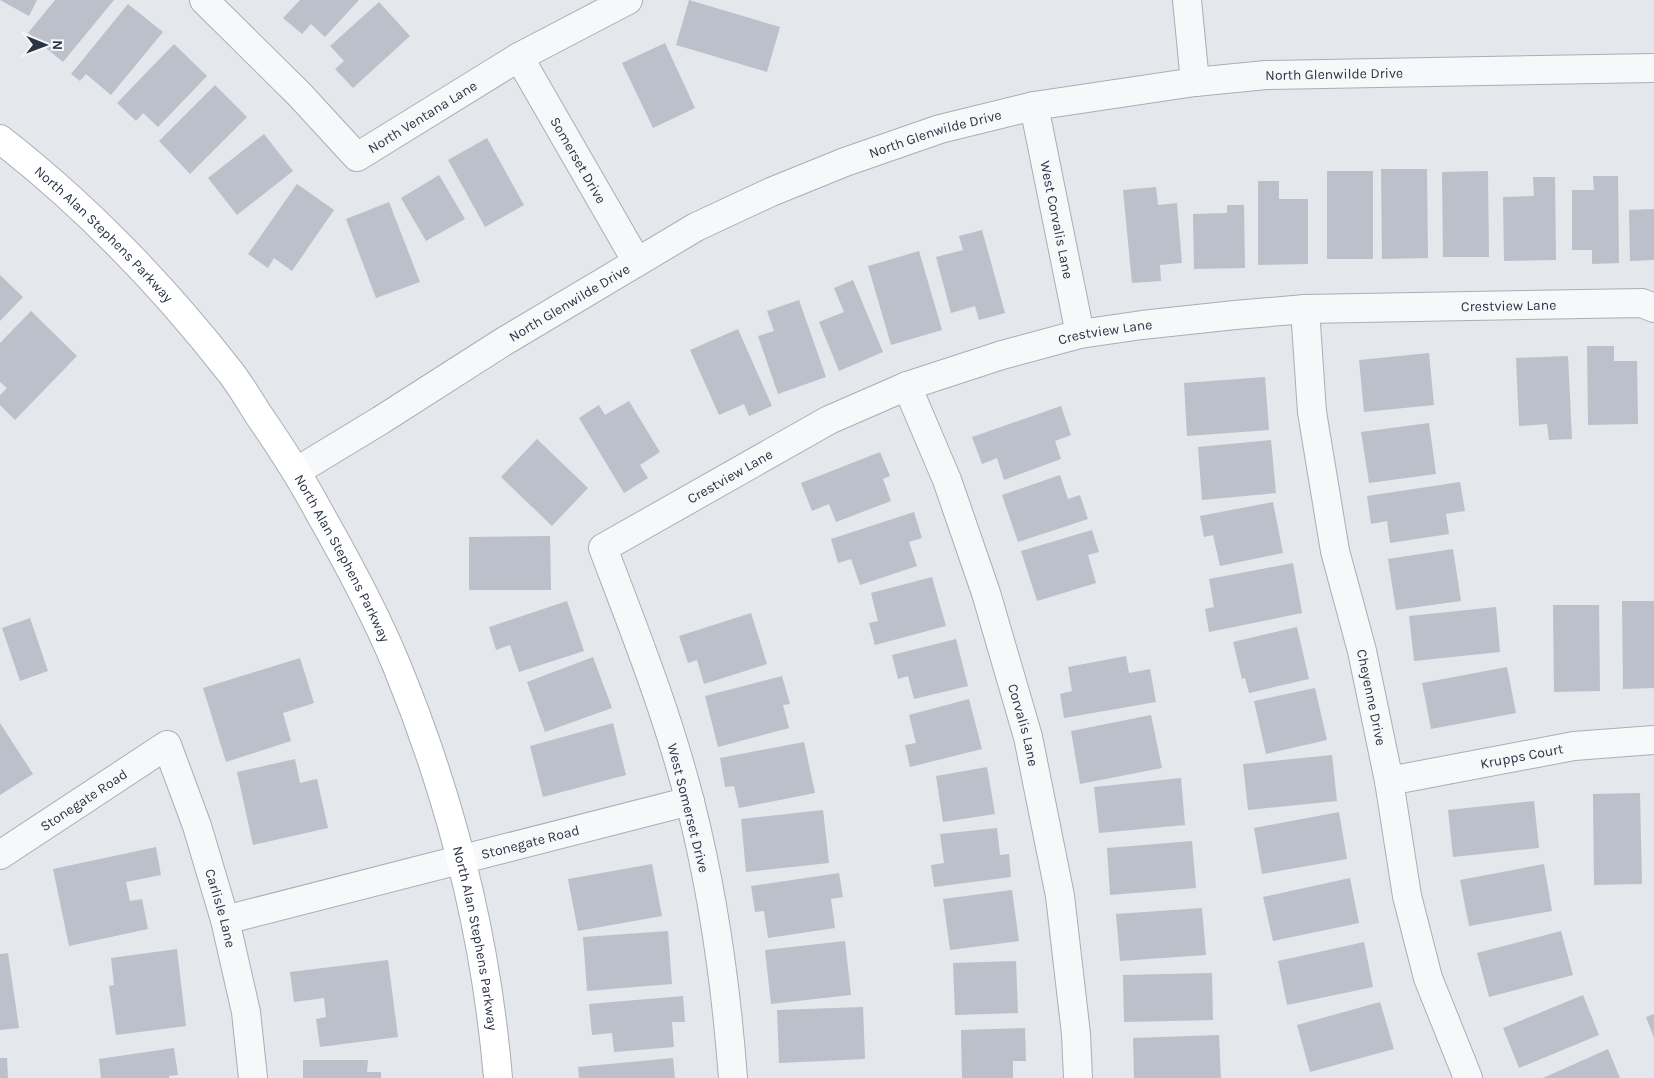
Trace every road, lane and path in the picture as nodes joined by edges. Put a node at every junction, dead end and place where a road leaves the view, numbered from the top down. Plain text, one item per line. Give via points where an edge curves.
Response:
1 (204, 0) edge
2 (628, 0) edge
3 (1187, 0) edge
4 (519, 58) junction
5 (1654, 68) edge
6 (1194, 82) junction
7 (1034, 106) junction
8 (0, 139) edge
9 (637, 262) junction
10 (1654, 308) edge
11 (1304, 309) junction
12 (1080, 334) junction
13 (907, 386) junction
14 (297, 471) junction
15 (603, 548) joint
16 (1654, 740) edge
17 (167, 745) joint
18 (1389, 781) junction
19 (690, 802) junction
20 (0, 855) edge
21 (462, 859) junction
22 (225, 920) junction
23 (1459, 1076) edge
24 (253, 1078) edge
25 (498, 1078) edge
26 (733, 1078) edge
27 (1078, 1078) edge

1 - 4 street, North Ventana Lane via 358,157
2 - 4 street, North Ventana Lane
3 - 6 street
4 - 9 street, Somerset Drive
5 - 6 street, North Glenwilde Drive via 1266,75
6 - 7 street, North Glenwilde Drive
7 - 9 street, North Glenwilde Drive via 940,129 844,162 696,227
7 - 12 street, West Corvalis Lane
8 - 14 street, North Alan Stephens Parkway via 29,161 111,236 169,299 232,374
9 - 14 street, North Glenwilde Drive
10 - 11 street, Crestview Lane via 1642,303
11 - 12 street, Crestview Lane
11 - 18 street, Cheyenne Drive via 1312,412 1335,551 1362,651
12 - 13 street, Crestview Lane via 1002,354
13 - 15 street, Crestview Lane via 829,420
13 - 27 street, Corvalis Lane via 947,480 986,593 1028,737 1060,896
14 - 21 street, North Alan Stephens Parkway via 349,563 396,663 430,756
15 - 19 street, West Somerset Drive via 652,677
16 - 18 street, Krupps Court via 1574,746
17 - 20 street, Stonegate Road
17 - 22 street, Carlisle Lane via 197,826
18 - 23 street, Cheyenne Drive via 1407,896 1428,978
19 - 21 street, Stonegate Road
19 - 26 street, West Somerset Drive via 712,906 728,1014
21 - 22 street, Stonegate Road
21 - 25 street, North Alan Stephens Parkway via 480,942
22 - 24 street, Carlisle Lane via 246,1012

